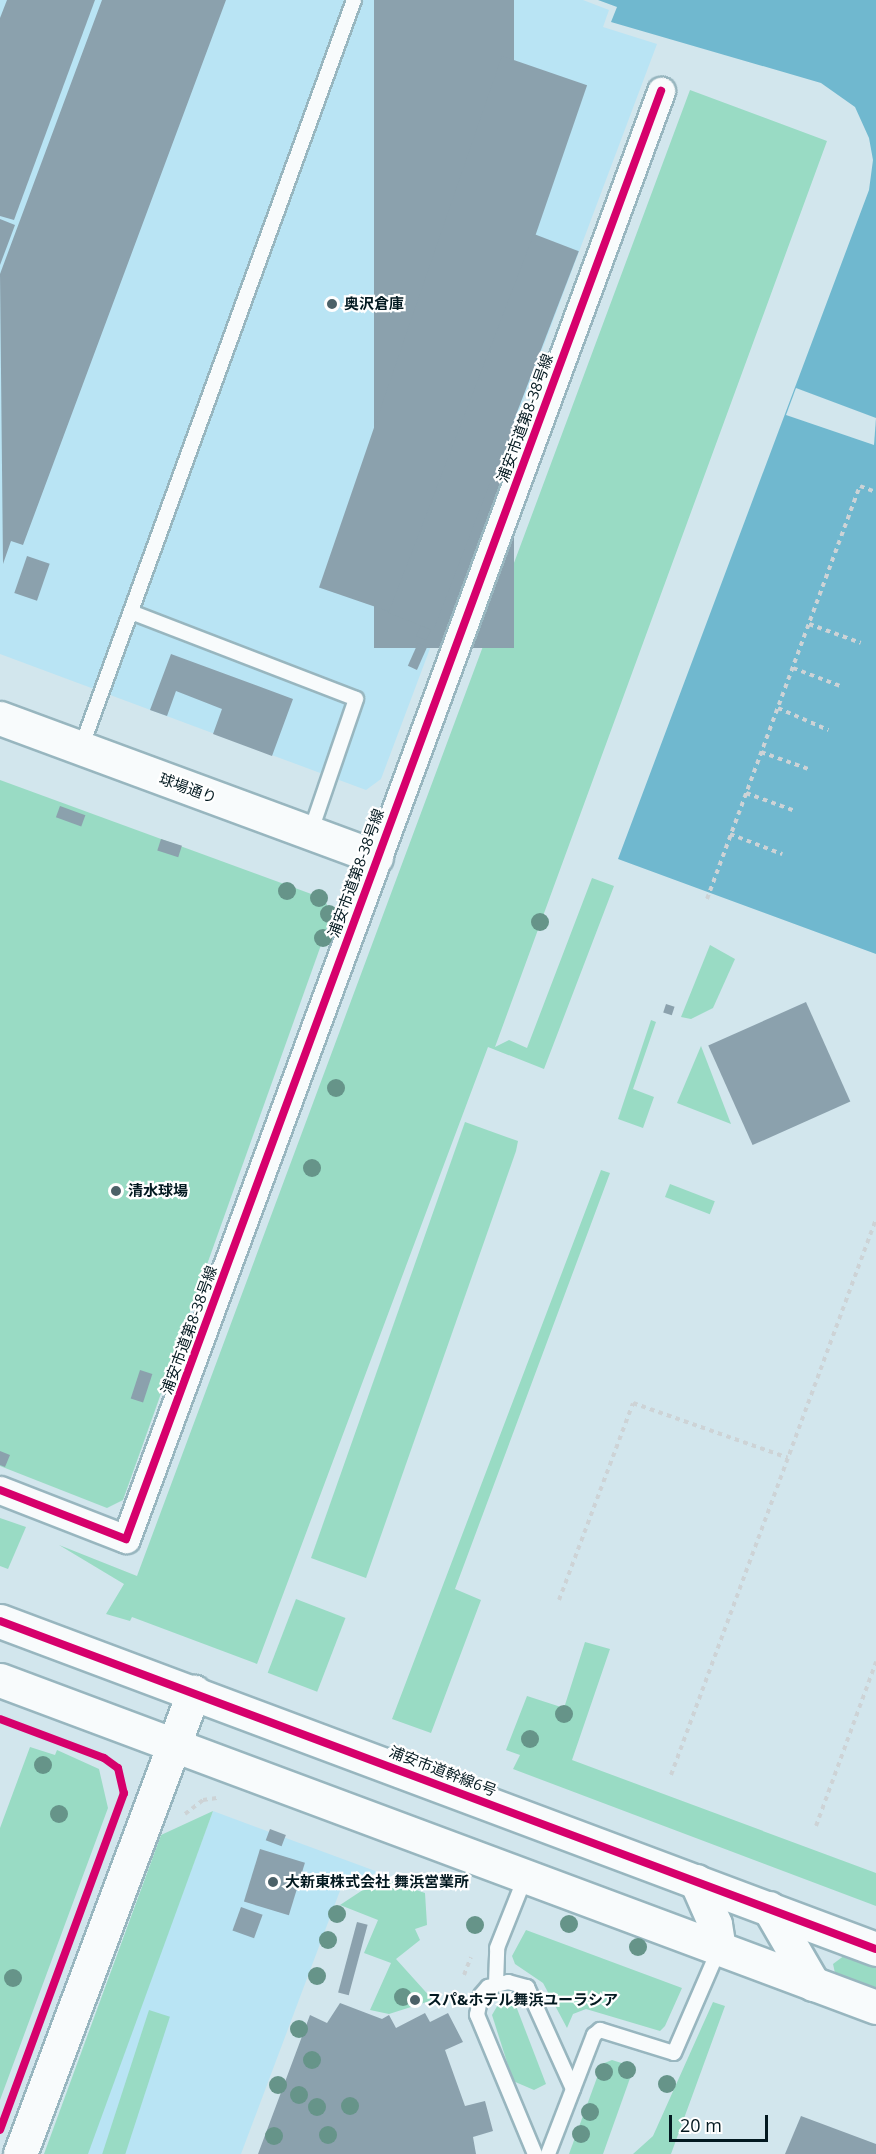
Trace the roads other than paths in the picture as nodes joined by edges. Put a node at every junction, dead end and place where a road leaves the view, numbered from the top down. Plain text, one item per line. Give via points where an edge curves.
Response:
1 (354, 0) edge
2 (662, 91) dead end
3 (131, 612) junction
4 (0, 718) edge
5 (81, 748) junction
6 (310, 832) junction
7 (376, 857) junction
8 (0, 1490) edge
9 (0, 1621) edge
10 (0, 1680) edge
11 (194, 1692) junction
12 (173, 1742) junction
13 (526, 1874) junction
14 (696, 1881) junction
15 (769, 1908) junction
16 (719, 1949) junction
17 (876, 1949) edge
18 (496, 1984) junction
19 (813, 1984) junction
20 (876, 2007) edge
21 (573, 2089) junction
22 (20, 2154) edge
23 (535, 2154) edge
24 (548, 2154) edge

1 - 3 lane
2 - 7 street, 浦安市道第8-38号線
3 - 5 lane
3 - 6 lane via 356,699
4 - 5 street, 球場通り
5 - 6 street, 球場通り
6 - 7 street, 球場通り
7 - 8 street, 浦安市道第8-38号線 via 126,1539
9 - 11 street, 浦安市道幹線6号
10 - 12 street
11 - 12 street
11 - 14 street, 浦安市道幹線6号
12 - 13 street
12 - 22 street
13 - 16 street
13 - 18 lane via 497,1948
14 - 15 street, 浦安市道幹線6号
14 - 16 street via 715,1924
15 - 17 street, 浦安市道幹線6号
15 - 19 street
16 - 19 street
16 - 21 lane via 674,2053 596,2032
18 - 21 lane via 527,1987
18 - 23 lane via 481,1995 477,2015
19 - 20 street
21 - 24 lane

